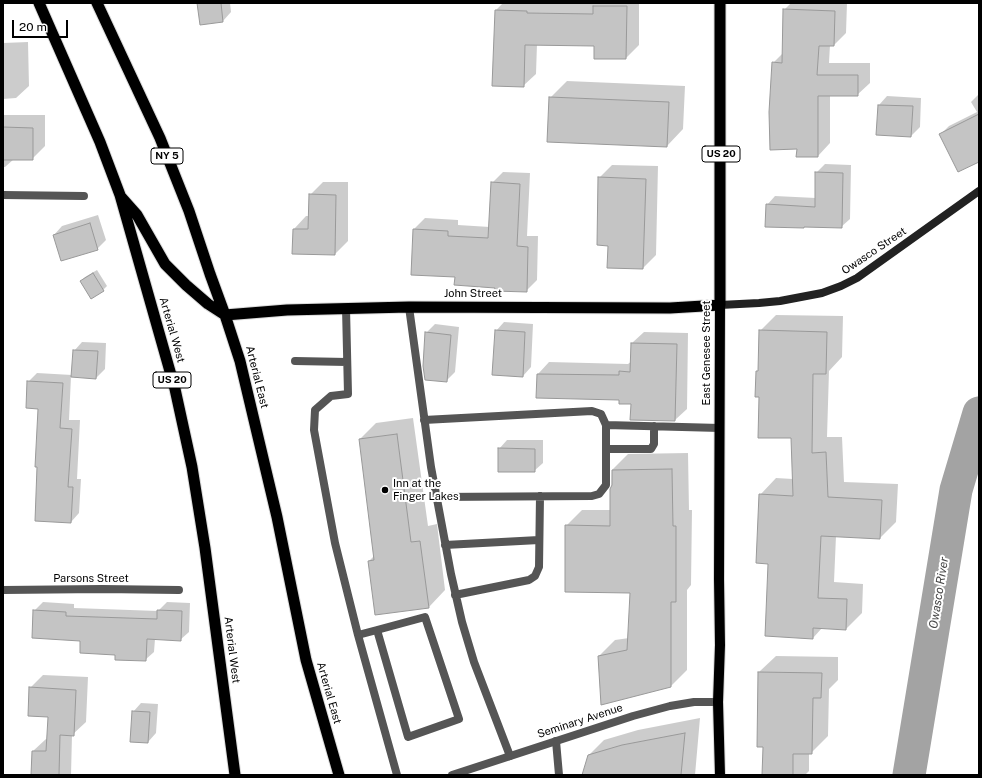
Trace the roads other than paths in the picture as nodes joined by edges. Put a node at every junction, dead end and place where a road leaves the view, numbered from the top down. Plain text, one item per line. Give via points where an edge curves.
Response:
1 (39, 3) edge
2 (96, 3) edge
3 (720, 3) edge
4 (979, 191) edge
5 (3, 195) edge
6 (120, 195) junction
7 (84, 196) dead end
8 (720, 305) junction
9 (409, 307) junction
10 (346, 308) junction
11 (226, 314) junction
12 (295, 361) dead end
13 (347, 362) junction
14 (424, 420) junction
15 (606, 425) junction
16 (654, 426) junction
17 (720, 428) junction
18 (606, 449) junction
19 (540, 496) junction
20 (436, 497) junction
21 (539, 540) junction
22 (445, 545) junction
23 (3, 590) edge
24 (179, 590) dead end
25 (455, 595) junction
26 (377, 630) junction
27 (358, 635) junction
28 (718, 702) junction
29 (556, 741) junction
30 (510, 756) junction
31 (235, 775) edge
32 (339, 775) edge
33 (397, 775) edge
34 (452, 775) edge
35 (560, 775) edge
36 (720, 775) edge

1 - 6 highway, Arterial West / US 20 via 100,142
2 - 11 highway, Arterial East / NY 5 via 160,138
3 - 8 highway, East Genesee Street / US 20
4 - 8 main road, Owasco Street via 857,278 841,286 822,293 780,301
5 - 7 street
6 - 11 highway via 137,215 165,264 208,304
6 - 31 highway, Arterial West / US 20 via 175,389 192,467
8 - 9 highway, John Street via 670,308
8 - 17 main road, East Genesee Street
9 - 10 highway, John Street
9 - 14 street
10 - 11 highway, John Street
10 - 13 street
11 - 32 highway, Arterial East via 270,487 306,660
12 - 13 street
13 - 27 street via 348,394 330,396 315,410 314,430 335,543
14 - 15 street via 592,411 601,414
14 - 20 street
15 - 16 street
15 - 18 street
16 - 17 street
16 - 18 street via 654,444 651,449
17 - 28 main road, East Genesee Street
18 - 19 street via 606,485 599,494
19 - 20 street
19 - 21 street
20 - 22 street
21 - 22 street
21 - 25 street via 539,567 535,576 529,580
22 - 25 street
23 - 24 street, Parsons Street
25 - 30 street via 474,662
26 - 26 street via 426,617 459,719 408,737
26 - 27 street
27 - 33 street
28 - 29 street, Seminary Avenue via 670,706
28 - 36 main road, East Genesee Street
29 - 30 street, Seminary Avenue
29 - 35 street
30 - 34 street, Seminary Avenue

